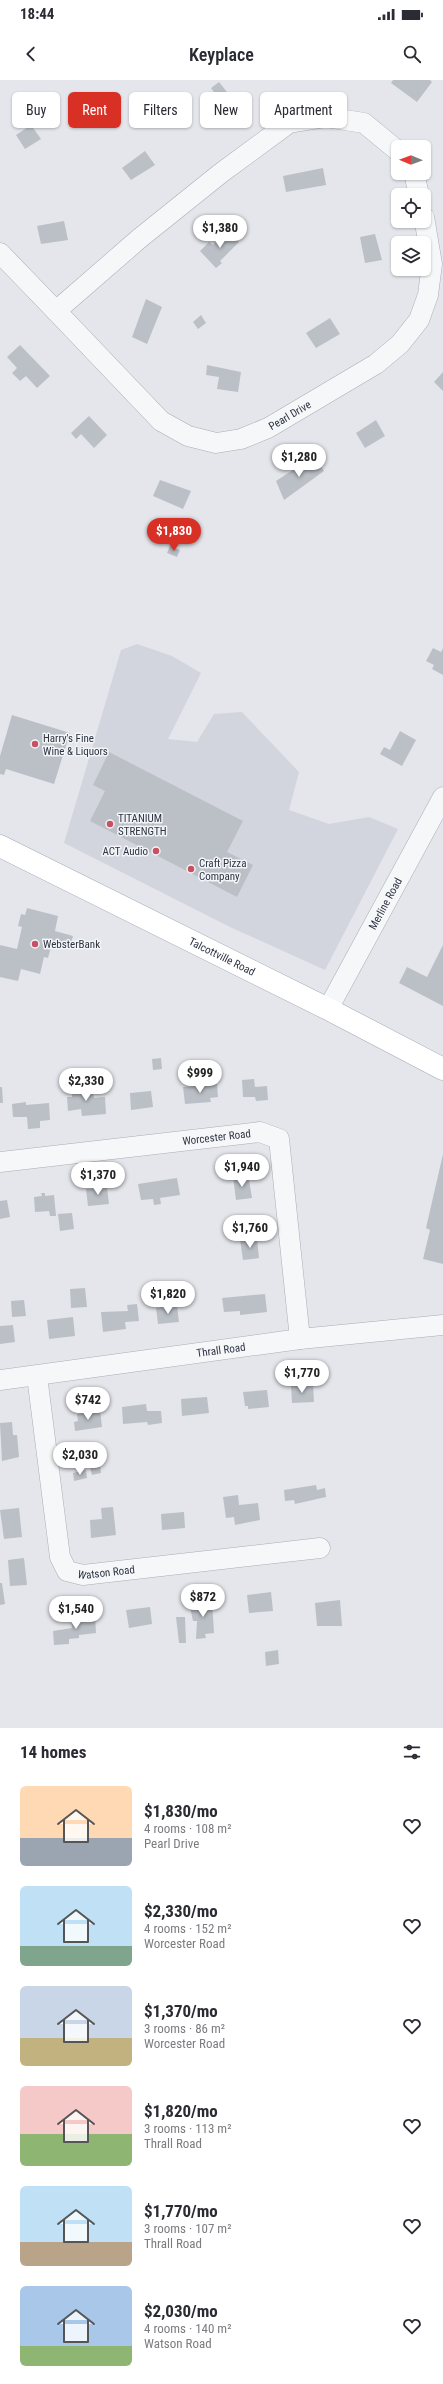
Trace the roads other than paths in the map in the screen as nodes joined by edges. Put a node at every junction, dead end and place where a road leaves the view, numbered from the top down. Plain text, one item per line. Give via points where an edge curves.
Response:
1 (391, 145) edge
2 (426, 228) edge
3 (0, 253) edge
4 (56, 310) junction
5 (443, 798) edge
6 (0, 846) edge
7 (328, 1009) junction
8 (443, 1069) edge
9 (0, 1162) edge
10 (443, 1325) edge
11 (300, 1339) junction
12 (37, 1376) junction
13 (0, 1380) edge
14 (320, 1548) dead end

1 - 4 street via 364,123 326,117 289,122 208,183
2 - 4 street, Pearl Drive via 432,264 428,295 419,320 400,344 376,364 274,424 242,439 216,443 188,436 161,421
3 - 4 street, Pearl Drive
5 - 7 street, Merline Road
6 - 7 main road, Talcottville Road
7 - 8 main road, Talcottville Road
9 - 11 street, Worcester Road via 260,1132 279,1139
10 - 11 street, Thrall Road
11 - 12 street, Thrall Road
12 - 13 street, Thrall Road
12 - 14 street, Watson Road via 60,1557 67,1571 83,1575

